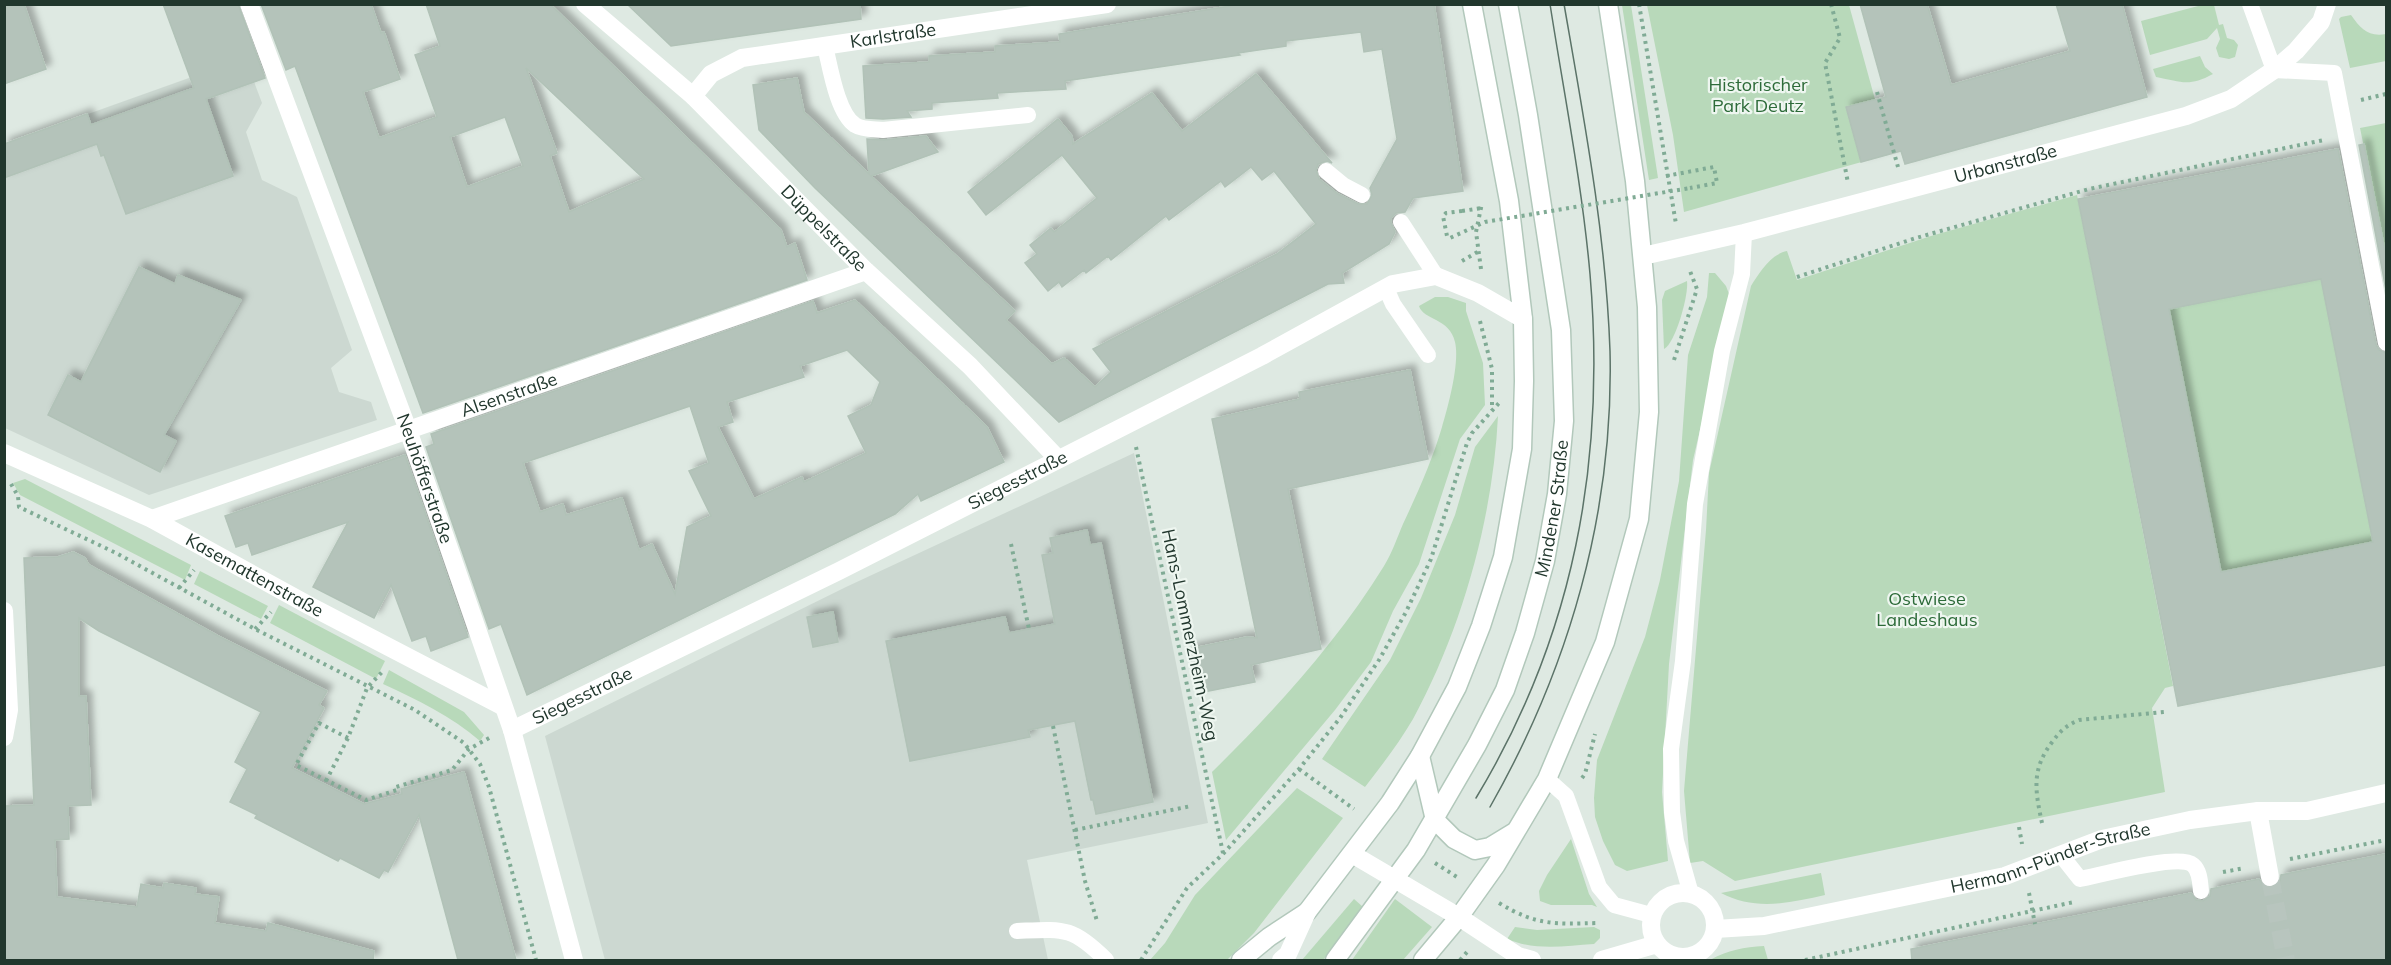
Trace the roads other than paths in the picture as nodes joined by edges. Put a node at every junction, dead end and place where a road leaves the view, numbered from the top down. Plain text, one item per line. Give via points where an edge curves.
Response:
1 (249, 4) edge
2 (585, 4) edge
3 (1107, 4) edge
4 (1472, 4) edge
5 (1508, 4) edge
6 (1608, 4) edge
7 (2250, 4) edge
8 (2327, 4) edge
9 (825, 46) junction
10 (2274, 70) junction
11 (693, 96) junction
12 (1028, 115) dead end
13 (1326, 171) dead end
14 (1362, 195) dead end
15 (1401, 222) dead end
16 (1744, 232) junction
17 (1643, 256) junction
18 (866, 271) junction
19 (1436, 276) junction
20 (1386, 288) junction
21 (1522, 319) junction
22 (2386, 343) edge
23 (1428, 355) dead end
24 (408, 430) junction
25 (5, 453) edge
26 (1058, 459) junction
27 (152, 519) junction
28 (4, 611) edge
29 (502, 706) junction
30 (512, 730) junction
31 (4, 737) edge
32 (1420, 756) junction
33 (1547, 779) junction
34 (2386, 793) edge
35 (2258, 811) junction
36 (1435, 820) junction
37 (1517, 831) junction
38 (1352, 854) junction
39 (2061, 855) junction
40 (2270, 877) tunnel mouth
41 (1396, 880) junction
42 (2201, 891) dead end
43 (1691, 894) junction
44 (1307, 912) junction
45 (1652, 915) junction
46 (1460, 917) junction
47 (1715, 929) junction
48 (1017, 932) dead end
49 (1656, 944) junction
50 (1606, 959) edge
51 (574, 960) edge
52 (1106, 960) edge
53 (1241, 960) edge
54 (1281, 960) edge
55 (1335, 960) edge
56 (1423, 960) edge
57 (1532, 960) edge

1 - 24 street, Neuhöfferstraße
2 - 11 street, Düppelstraße
3 - 9 street, Karlstraße
4 - 21 street, Mindener Straße via 1509,201
5 - 36 street, Mindener Straße via 1561,330 1564,420 1545,561 1525,633 1505,690
6 - 17 street
7 - 10 lane
8 - 10 street, Urbanstraße via 2321,22
9 - 11 street, Karlstraße via 742,58 711,74
9 - 12 lane via 836,90 855,125 883,130
10 - 16 street, Urbanstraße via 2231,99 2186,116
10 - 22 lane via 2334,73
11 - 18 street, Düppelstraße
13 - 14 lane
15 - 19 lane
16 - 17 street, Urbanstraße
16 - 43 lane via 1742,274 1722,351 1695,504 1683,662 1671,749 1672,813
17 - 33 street via 1649,412 1639,519 1605,642
18 - 24 street, Alsenstraße
18 - 26 street, Düppelstraße via 970,366
19 - 20 street, Siegesstraße
19 - 21 street via 1478,293
20 - 23 lane
20 - 26 street, Siegesstraße
21 - 32 street, Mindener Straße via 1522,449 1503,557 1457,687
24 - 27 street, Alsenstraße
24 - 29 street, Neuhöfferstraße
25 - 27 street, Kasemattenstraße
26 - 30 street, Siegesstraße
27 - 29 street, Kasemattenstraße
28 - 31 street via 9,710
29 - 30 street, Neuhöfferstraße
30 - 51 street, Neuhöfferstraße
32 - 36 street
32 - 38 street, Mindener Straße
33 - 37 street
33 - 45 lane via 1566,796 1599,887 1614,905
34 - 35 street, Hermann-Pünder-Straße via 2307,811
35 - 39 street, Hermann-Pünder-Straße via 2190,820 2102,839
35 - 40 street
36 - 37 street via 1454,839 1475,850 1490,847
36 - 41 street, Mindener Straße
37 - 46 street
38 - 41 street
38 - 44 street, Mindener Straße
39 - 42 lane via 2080,879 2174,859 2192,863 2198,870
39 - 47 street, Hermann-Pünder-Straße via 2005,876 1764,926
41 - 46 street
41 - 55 street, Mindener Straße
43 - 45 street via 1670,895 1661,900
43 - 47 street via 1707,903
44 - 53 street
44 - 54 street via 1288,954
45 - 49 street
46 - 56 street
46 - 57 street via 1518,956
47 - 49 street via 1705,948 1686,958 1674,957
48 - 52 lane via 1069,931
49 - 50 street

